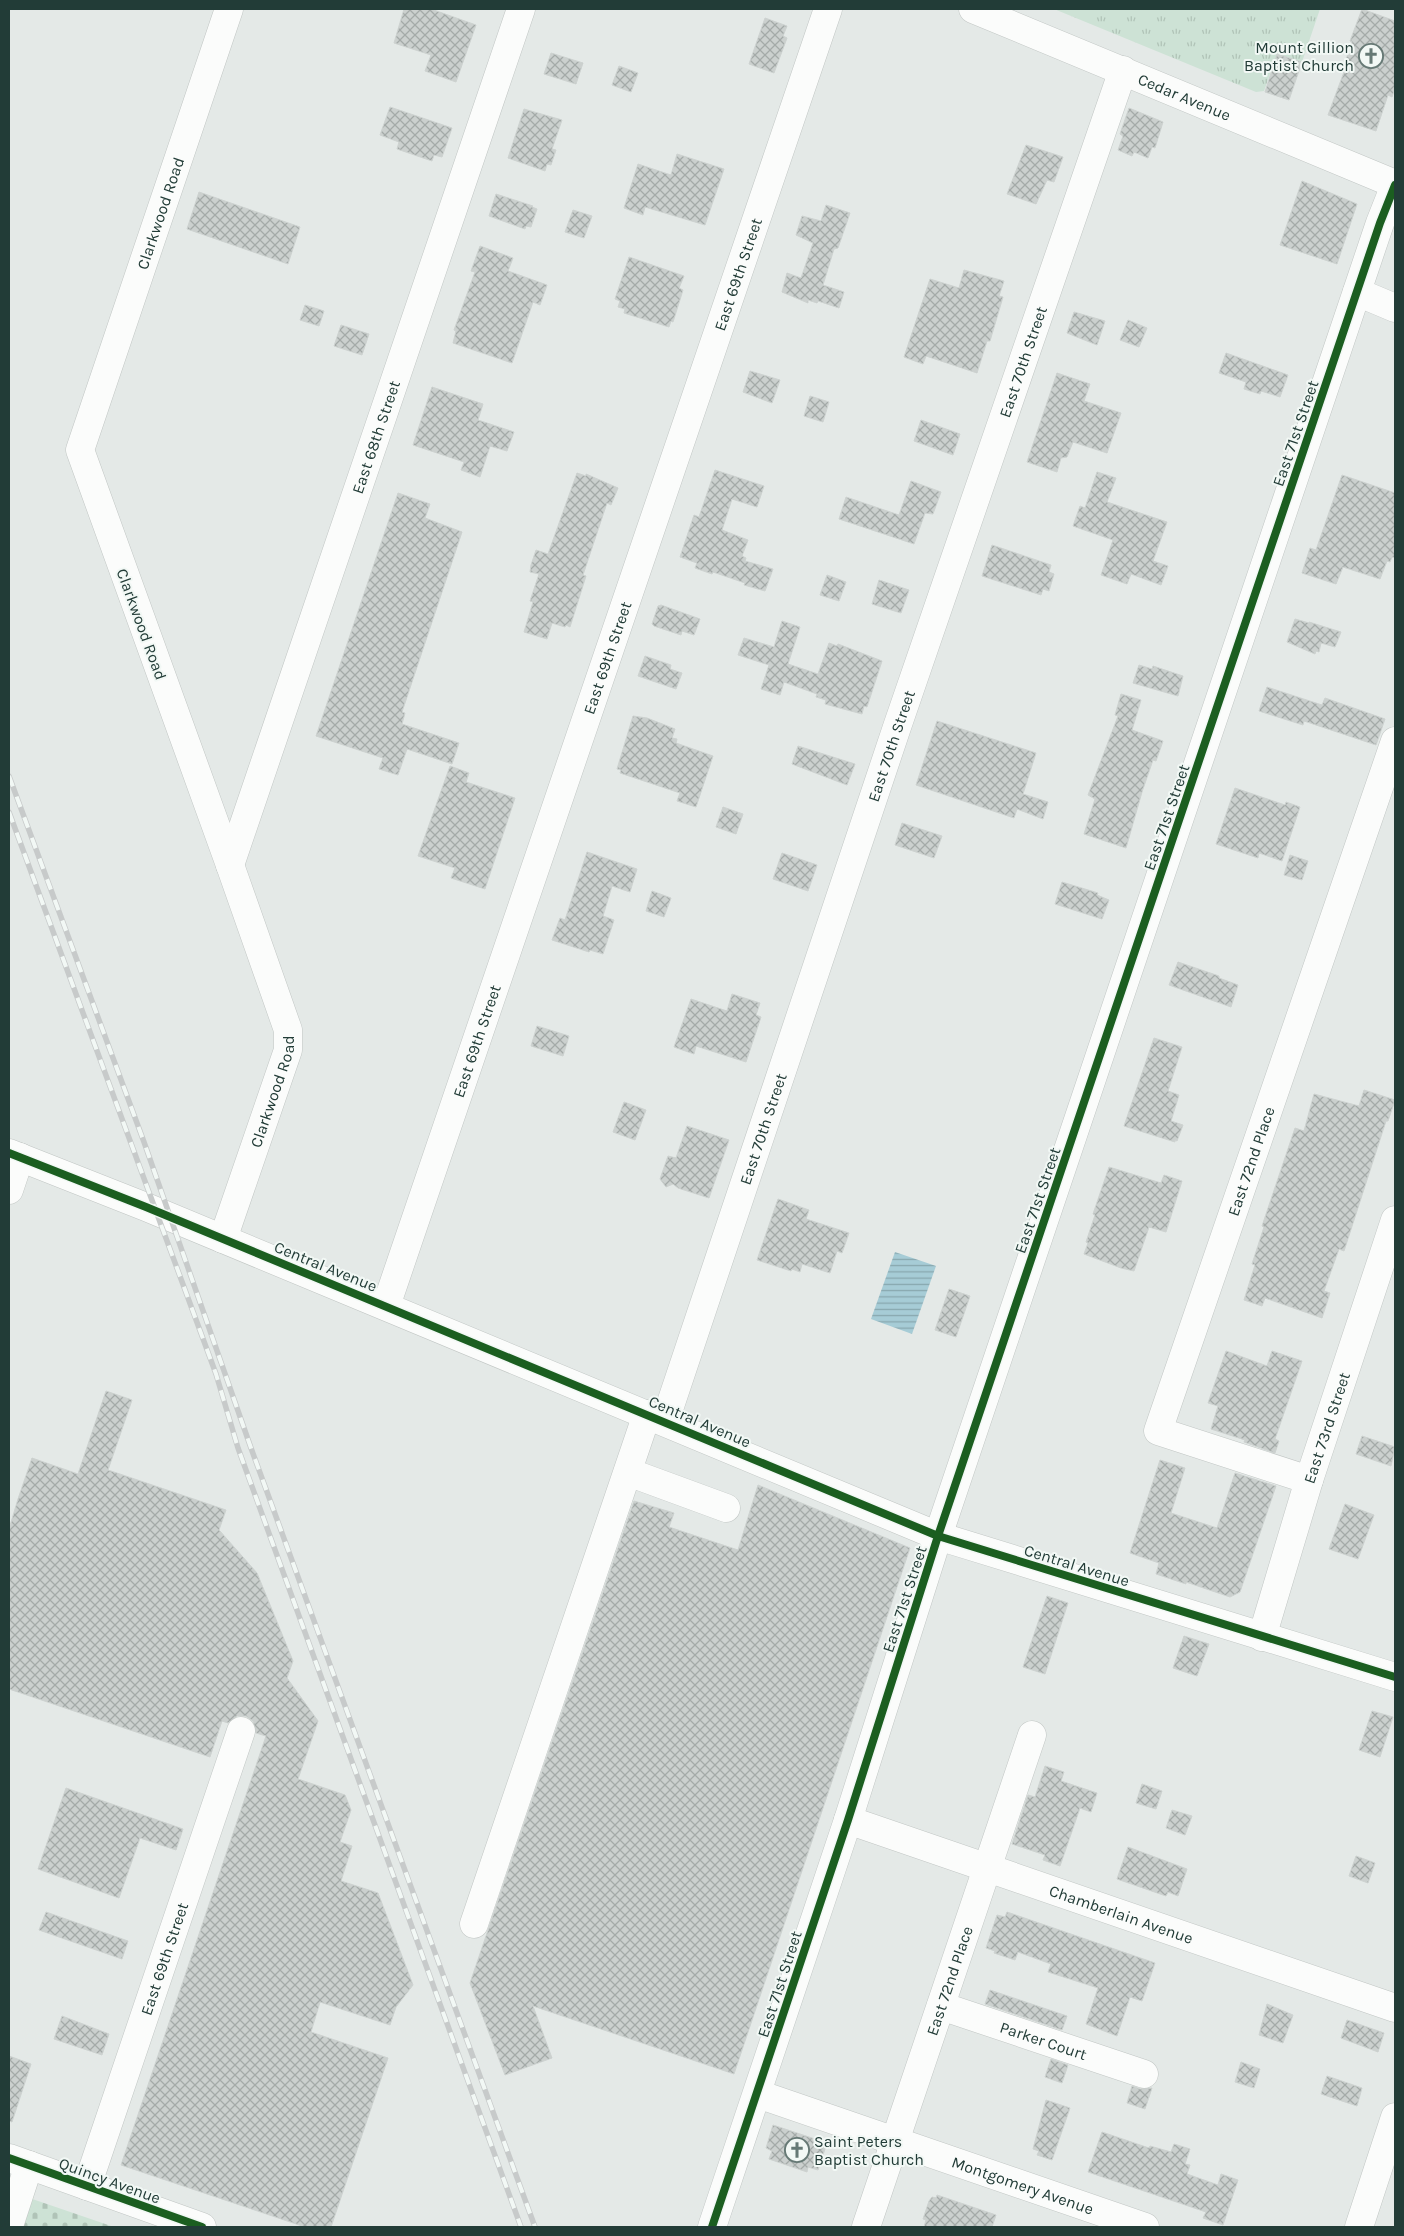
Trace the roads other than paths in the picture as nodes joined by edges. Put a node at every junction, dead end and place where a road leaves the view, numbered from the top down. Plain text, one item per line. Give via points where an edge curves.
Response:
1 (229, 9) edge
2 (521, 9) edge
3 (828, 9) edge
4 (973, 9) edge
5 (1123, 70) junction
6 (1395, 184) edge
7 (1357, 292) junction
8 (1395, 308) edge
9 (1395, 741) edge
10 (230, 865) junction
11 (14, 1155) edge
12 (9, 1190) edge
13 (1395, 1220) edge
14 (223, 1239) junction
15 (386, 1306) junction
16 (656, 1418) junction
17 (628, 1472) junction
18 (1309, 1480) junction
19 (726, 1508) dead end
20 (938, 1536) junction
21 (1262, 1636) junction
22 (1395, 1677) edge
23 (241, 1731) dead end
24 (1032, 1735) dead end
25 (848, 1820) junction
26 (987, 1868) junction
27 (474, 1924) dead end
28 (941, 2006) junction
29 (1395, 2008) edge
30 (1144, 2074) dead end
31 (758, 2094) junction
32 (1395, 2117) edge
33 (895, 2141) junction
34 (19, 2162) edge
35 (87, 2186) junction
36 (9, 2226) edge
37 (202, 2227) edge
38 (712, 2227) edge
39 (866, 2227) edge
40 (1145, 2227) edge
41 (1359, 2227) edge

1 - 10 street, Clarkwood Road via 80,450
2 - 10 street, East 68th Street
3 - 15 street, East 69th Street
4 - 5 street, Cedar Avenue
5 - 6 street, Cedar Avenue
5 - 16 street, East 70th Street
6 - 7 street, East 71st Street
7 - 8 street
7 - 20 street, East 71st Street
9 - 18 street, East 72nd Place via 1158,1431
10 - 14 street, Clarkwood Road via 288,1030 288,1050
11 - 12 street
11 - 14 street, Central Avenue
13 - 18 street, East 73rd Street
14 - 15 street, Central Avenue
15 - 16 street, Central Avenue
16 - 17 street, East 70th Street
16 - 20 street, Central Avenue
17 - 19 street
17 - 27 street, East 70th Street
18 - 21 street, East 73rd Street
20 - 21 street, Central Avenue
20 - 25 street, East 71st Street
21 - 22 street, Central Avenue
23 - 35 street, East 69th Street
24 - 26 street, East 72nd Place
25 - 26 street, Chamberlain Avenue
25 - 31 street, East 71st Street
26 - 28 street, East 72nd Place
26 - 29 street, Chamberlain Avenue
28 - 30 street, Parker Court
28 - 33 street, East 72nd Place
31 - 33 street, Montgomery Avenue
31 - 38 street, East 71st Street
32 - 41 street
33 - 39 street, East 72nd Place
33 - 40 street, Montgomery Avenue
34 - 35 street, Quincy Avenue
34 - 36 street
35 - 37 street, Quincy Avenue

